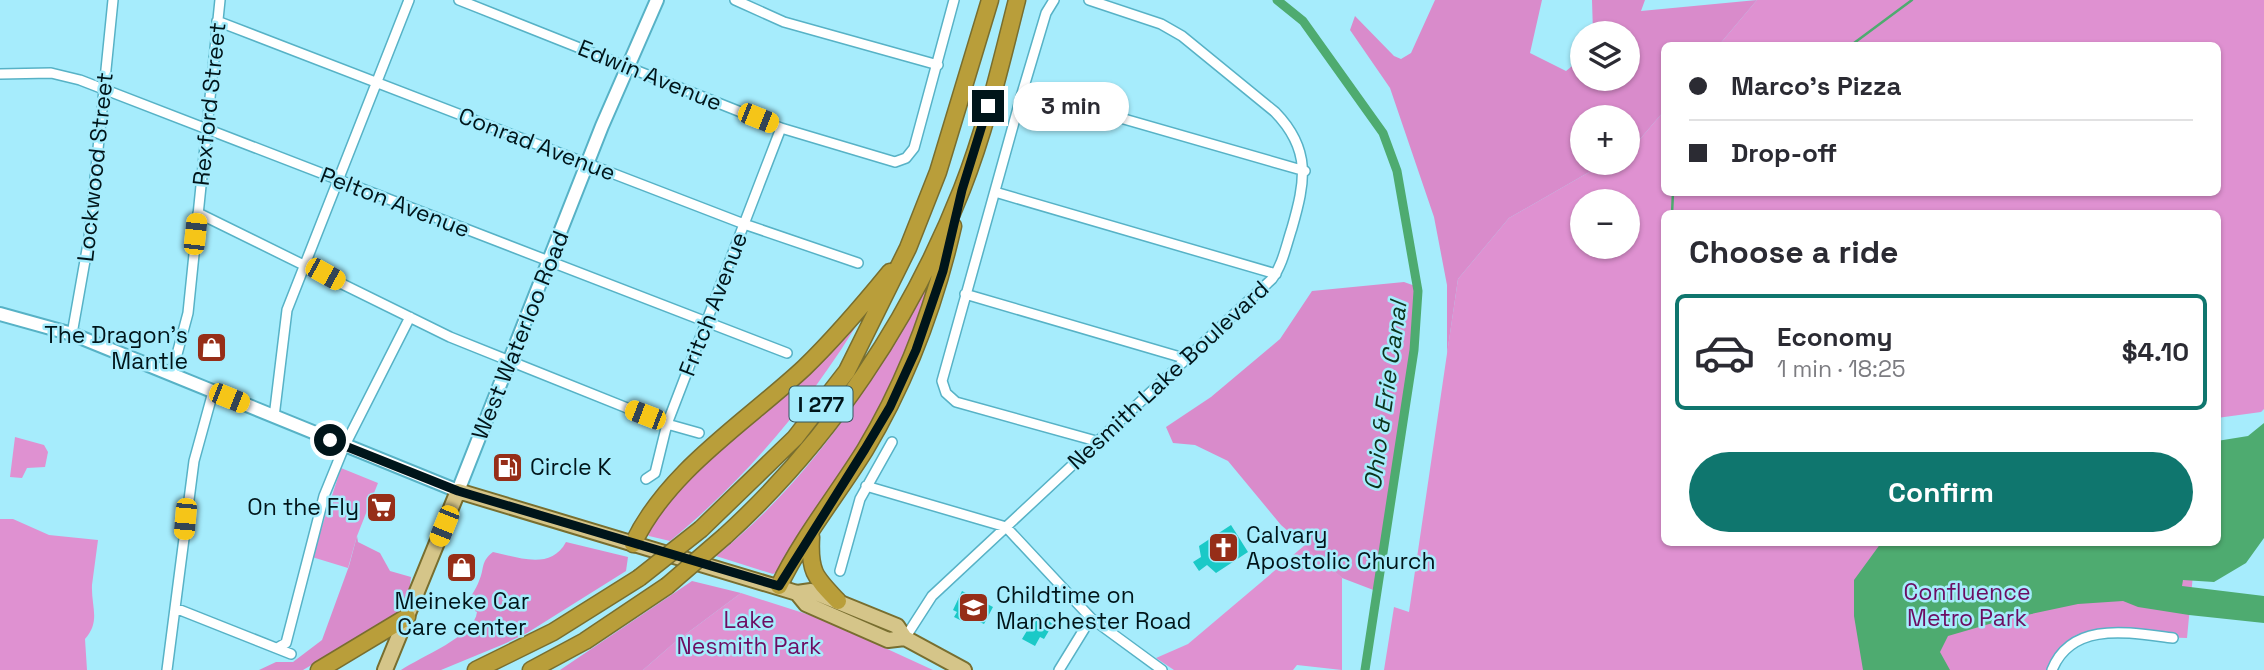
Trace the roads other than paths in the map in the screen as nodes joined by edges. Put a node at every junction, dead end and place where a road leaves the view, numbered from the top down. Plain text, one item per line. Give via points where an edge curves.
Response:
1 (113, 0) edge
2 (219, 0) edge
3 (409, 0) edge
4 (459, 0) edge
5 (657, 0) edge
6 (735, 0) edge
7 (954, 0) edge
8 (990, 0) edge
9 (1017, 0) edge
10 (1054, 0) edge
11 (1089, 0) edge
12 (217, 21) junction
13 (628, 65) junction
14 (937, 65) junction
15 (0, 74) edge
16 (377, 83) junction
17 (103, 90) junction
18 (1023, 90) junction
19 (781, 128) junction
20 (206, 130) junction
21 (589, 163) junction
22 (1305, 172) junction
23 (340, 180) junction
24 (962, 190) junction
25 (995, 192) junction
26 (198, 213) junction
27 (744, 224) junction
28 (905, 254) junction
29 (551, 261) junction
30 (859, 263) dead end
31 (306, 264) junction
32 (1276, 274) junction
33 (965, 294) junction
34 (0, 314) edge
35 (410, 317) junction
36 (705, 324) junction
37 (72, 334) junction
38 (787, 353) dead end
39 (1187, 359) junction
40 (510, 362) junction
41 (172, 373) junction
42 (213, 392) junction
43 (274, 417) junction
44 (667, 424) junction
45 (699, 433) dead end
46 (1096, 441) junction
47 (892, 442) dead end
48 (344, 447) junction
49 (646, 479) dead end
50 (866, 486) junction
51 (458, 491) junction
52 (1006, 527) junction
53 (811, 535) junction
54 (633, 544) junction
55 (840, 571) dead end
56 (779, 586) junction
57 (797, 593) junction
58 (838, 601) junction
59 (175, 608) junction
60 (407, 617) junction
61 (1091, 618) junction
62 (905, 638) junction
63 (2173, 638) dead end
64 (279, 648) junction
65 (291, 654) dead end
66 (167, 670) edge
67 (319, 670) edge
68 (385, 670) edge
69 (476, 670) edge
70 (531, 670) edge
71 (964, 670) edge
72 (1059, 670) edge
73 (1162, 670) edge
74 (2052, 670) edge

1 - 17 street, Lockwood Street
2 - 12 street, Rexford Street
3 - 16 street
4 - 13 street, Edwin Avenue
5 - 13 main road, West Waterloo Road
6 - 14 street via 784,22
7 - 14 street
8 - 28 highway, I 277 via 938,172
9 - 24 highway, I 277
10 - 18 street
11 - 22 street via 1161,24 1197,47 1280,117
12 - 16 street, Conrad Avenue
12 - 20 street, Rexford Street
13 - 19 street, Edwin Avenue
13 - 21 main road, West Waterloo Road
14 - 19 street, Edwin Avenue via 912,153 902,160 883,160
15 - 17 street, Pelton Avenue via 51,73
16 - 21 street, Conrad Avenue
16 - 23 street
17 - 20 street, Pelton Avenue
17 - 37 street, Lockwood Street via 84,278
18 - 22 street
18 - 25 street
19 - 27 street, Fritch Avenue
20 - 23 street, Pelton Avenue
20 - 26 street, Rexford Street
21 - 27 street, Conrad Avenue
21 - 29 main road, West Waterloo Road
22 - 32 street, Nesmith Lake Boulevard
23 - 29 street, Pelton Avenue
23 - 31 street
24 - 53 highway via 943,271 916,350 890,407
24 - 70 highway, I 277, bridge via 921,279 865,376 787,476 667,586 585,641
25 - 32 street
25 - 33 street
26 - 31 street
26 - 41 street, Rexford Street via 185,330
27 - 30 street, Conrad Avenue
27 - 36 street, Fritch Avenue
28 - 54 highway via 818,354 669,488 649,512
28 - 69 highway, I 277, bridge via 847,370 795,438 701,528 639,578 552,632
29 - 36 street, Pelton Avenue
29 - 40 main road, West Waterloo Road
31 - 35 street
31 - 43 street via 285,316
32 - 39 street, Nesmith Lake Boulevard
33 - 39 street
33 - 46 street via 942,376 943,388 956,402
34 - 37 main road
35 - 40 street
35 - 48 street
36 - 38 street, Pelton Avenue
36 - 44 street, Fritch Avenue
37 - 41 main road
39 - 46 street, Nesmith Lake Boulevard
40 - 44 street
40 - 51 main road, West Waterloo Road
41 - 42 main road
42 - 43 main road
42 - 59 street via 196,447
43 - 48 main road
44 - 45 street
44 - 49 street, Fritch Avenue via 654,473
46 - 52 street, Nesmith Lake Boulevard
47 - 50 street
48 - 51 main road
48 - 64 street via 320,505 286,643
50 - 52 street
50 - 55 street
51 - 54 main road
51 - 60 main road, West Waterloo Road
52 - 61 street
52 - 62 street, Nesmith Lake Boulevard via 932,596
53 - 56 highway
53 - 58 highway via 813,575
54 - 56 main road
56 - 57 main road
57 - 58 main road via 811,592
57 - 62 main road via 806,604 888,640
58 - 62 main road via 897,626
59 - 64 street
59 - 66 street
60 - 67 highway
60 - 68 main road, West Waterloo Road
61 - 72 street
61 - 73 street
62 - 71 main road
63 - 74 street via 2098,633 2067,649
64 - 65 street

